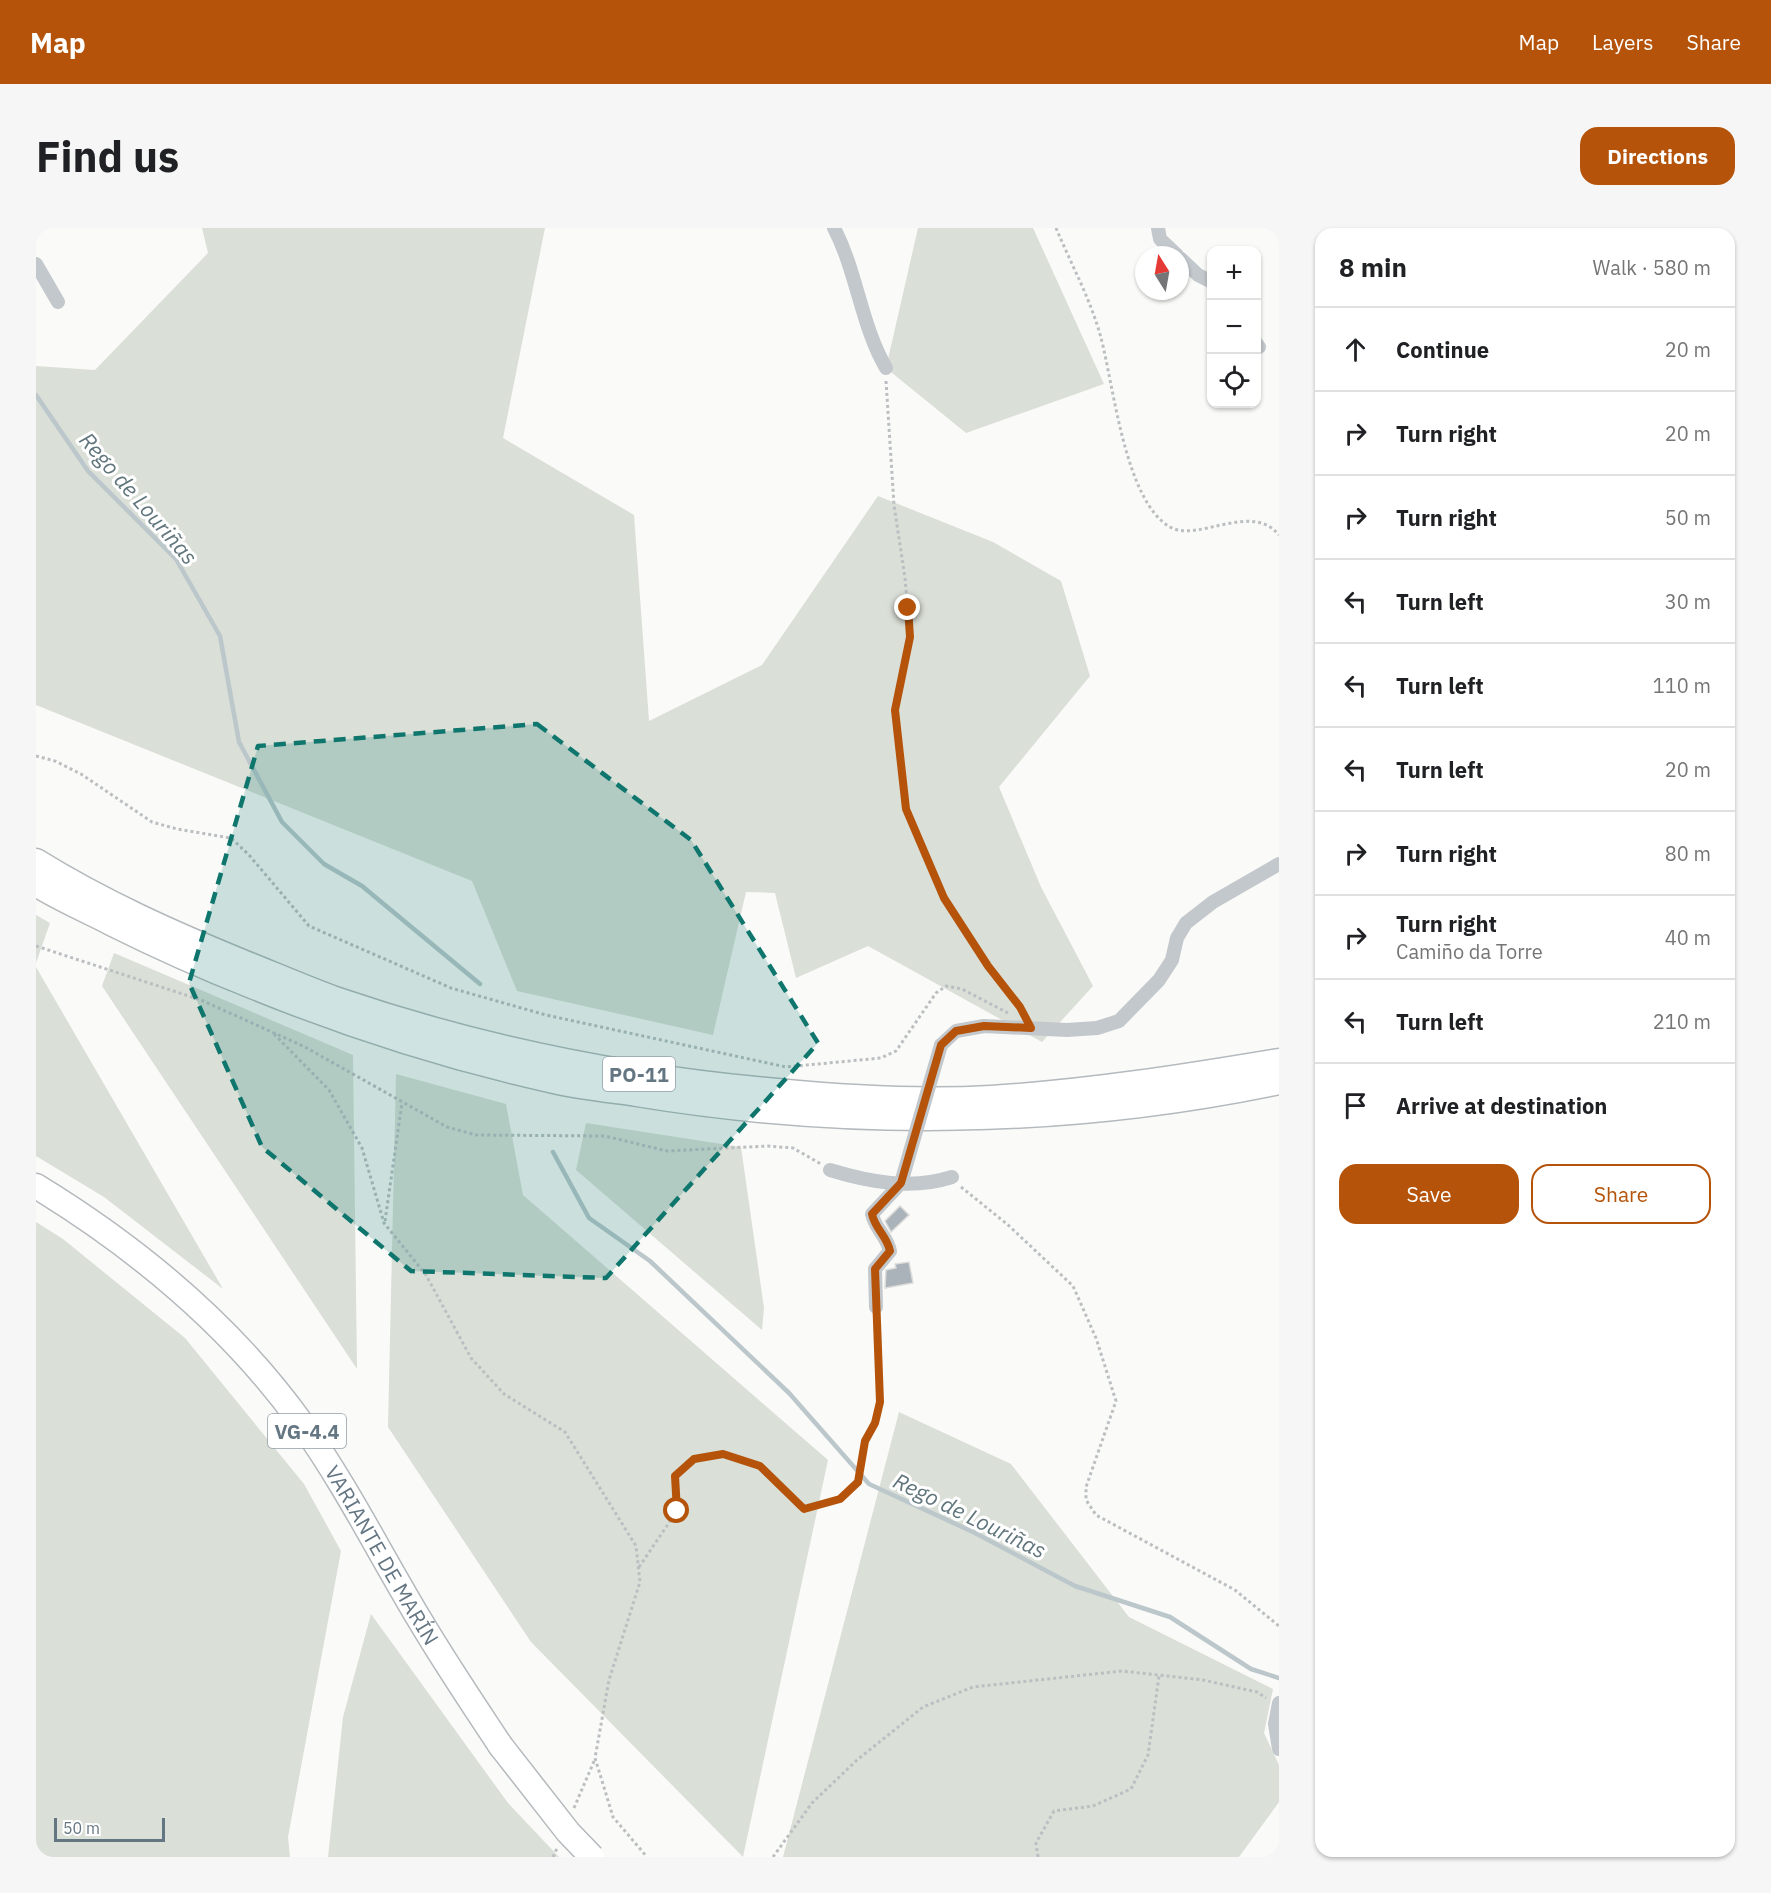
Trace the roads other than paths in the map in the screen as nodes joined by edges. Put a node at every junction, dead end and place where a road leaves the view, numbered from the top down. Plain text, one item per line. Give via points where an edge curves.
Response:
1 (834, 228) edge
2 (1158, 228) edge
3 (1168, 246) edge
4 (36, 264) edge
5 (1189, 266) edge
6 (1207, 280) edge
7 (57, 302) dead end
8 (886, 368) road end
9 (36, 861) edge
10 (1279, 864) edge
11 (36, 884) edge
12 (1279, 1061) edge
13 (1279, 1082) edge
14 (1279, 1098) edge
15 (1127, 1106) junction
16 (830, 1170) road end
17 (952, 1177) road end
18 (901, 1183) junction
19 (36, 1186) edge
20 (876, 1307) road end
21 (1278, 1705) edge
22 (1279, 1749) edge
23 (592, 1857) edge

1 - 8 street via 848,260 873,346
2 - 3 street via 1160,239
4 - 7 street
5 - 6 street
9 - 12 highway, PO-11 via 192,941 334,999 561,1061 703,1085 847,1098 988,1098 1136,1085
10 - 18 street, bridge via 1213,902 1186,923 1172,960 1139,1003 1119,1021 1097,1028 1066,1030 984,1026 956,1031 941,1045
11 - 15 highway, PO-11 via 191,962 331,1018 438,1052 556,1081 699,1104 849,1117 959,1118
13 - 15 highway, PO-11 via 1225,1094
14 - 15 highway via 1217,1108
16 - 18 street
17 - 18 street via 931,1184
18 - 20 street via 872,1214 890,1251 875,1269
19 - 23 highway, VARIANTE DE MARÍN / VG-4.4, bridge via 148,1262 248,1357 302,1424 500,1745
21 - 22 street via 1275,1724

